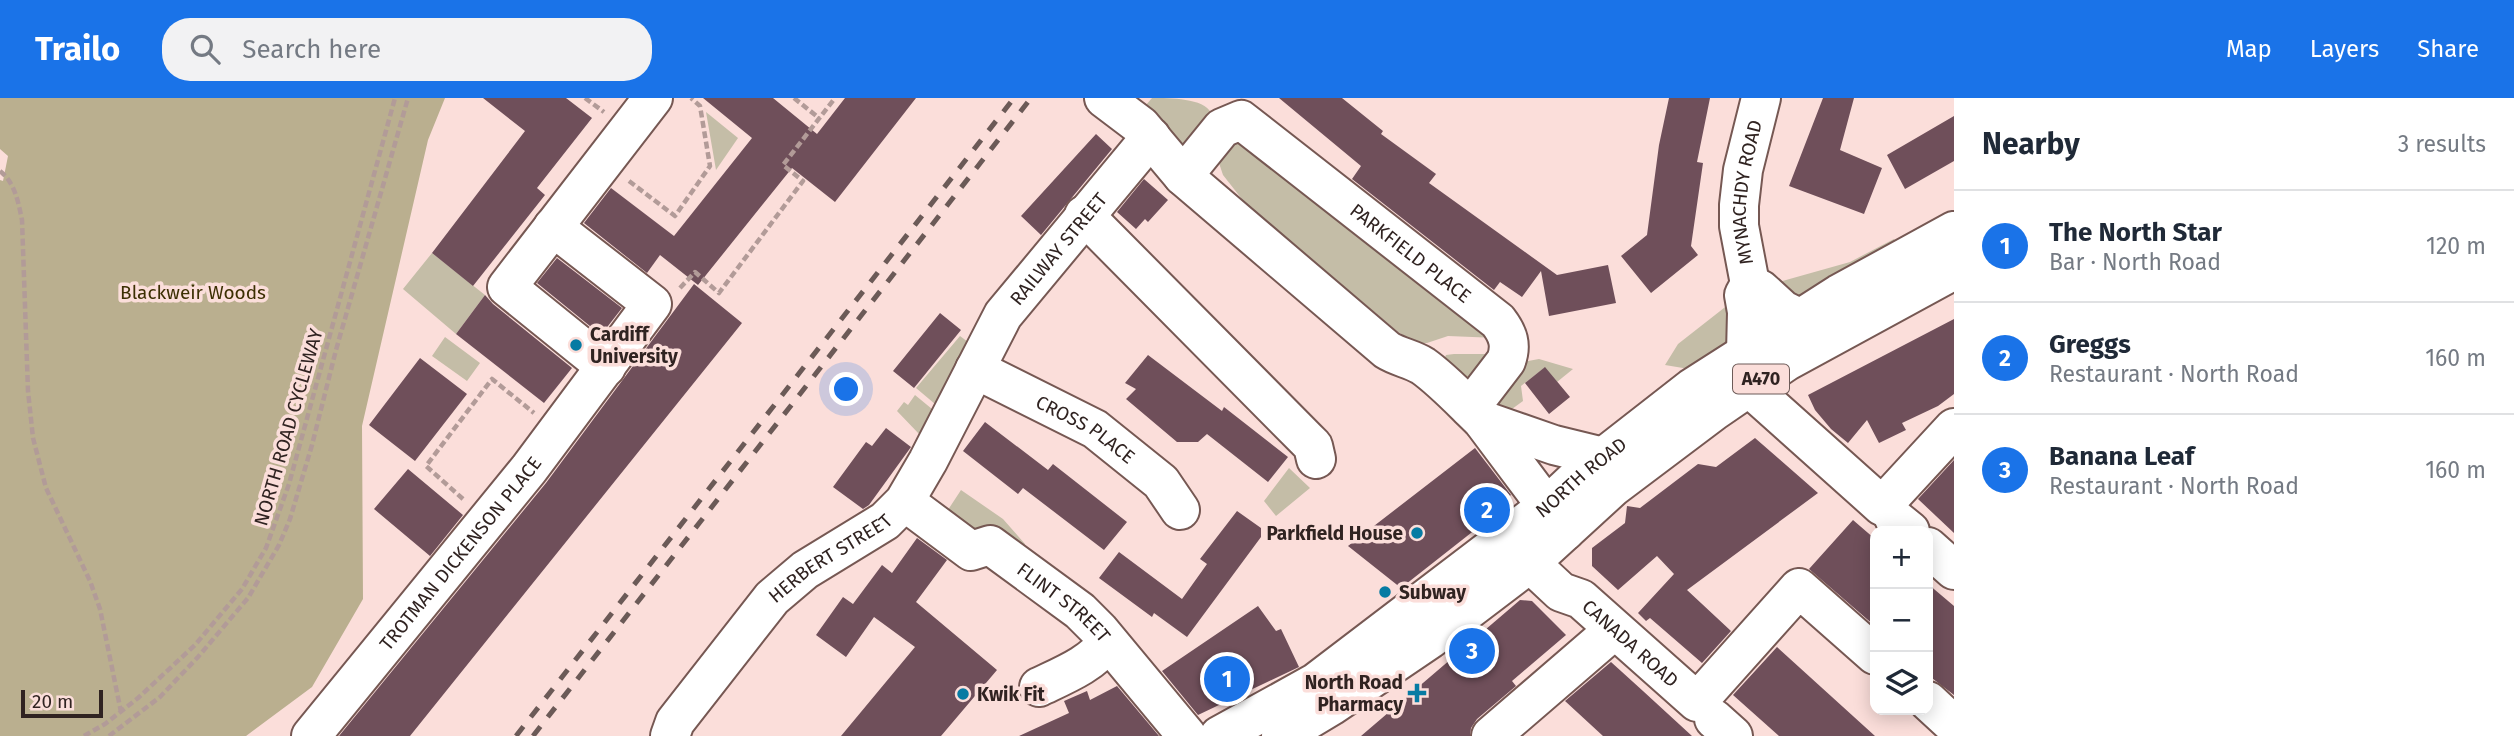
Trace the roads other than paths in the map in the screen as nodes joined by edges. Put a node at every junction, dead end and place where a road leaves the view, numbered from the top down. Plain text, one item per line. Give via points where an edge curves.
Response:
1 (653, 98) edge
2 (1104, 98) edge
3 (1761, 98) edge
4 (1227, 109) edge
5 (1151, 137) junction
6 (1184, 176) junction
7 (1084, 215) junction
8 (552, 227) junction
9 (1954, 231) edge
10 (1954, 270) edge
11 (1750, 284) junction
12 (1799, 318) junction
13 (606, 367) junction
14 (975, 369) junction
15 (1747, 370) junction
16 (1476, 414) junction
17 (1954, 428) edge
18 (1524, 436) junction
19 (1603, 457) junction
20 (1316, 459) dead end
21 (1565, 509) junction
22 (916, 510) dead end
23 (1180, 510) dead end
24 (1895, 518) edge
25 (1933, 551) edge
26 (1530, 563) junction
27 (1954, 570) edge
28 (1614, 630) junction
29 (1108, 642) junction
30 (1872, 652) edge
31 (1040, 687) dead end
32 (1933, 706) edge
33 (1715, 719) edge
34 (1954, 725) edge
35 (1303, 731) edge
36 (1510, 731) edge
37 (311, 736) edge
38 (670, 736) edge
39 (1187, 736) edge
40 (1219, 736) edge

1 - 8 street
2 - 5 street
3 - 11 street, MYNACHDY ROAD via 1739,205
4 - 6 street, PARKFIELD PLACE via 1222,128
4 - 16 street, PARKFIELD PLACE via 1498,321 1508,337 1509,354
5 - 6 street
5 - 7 street, RAILWAY STREET
6 - 16 street via 1387,349 1422,365
7 - 14 street, RAILWAY STREET via 1012,303
7 - 20 street via 1313,446
8 - 13 street via 507,287
8 - 13 street, TROTMAN DICKENSON PLACE via 652,304
9 - 12 street, NORTH ROAD / A470
10 - 15 street, NORTH ROAD / A470 via 1811,348
11 - 12 street, MYNACHDY ROAD
11 - 15 street, MYNACHDY ROAD via 1744,295
12 - 15 street, NORTH ROAD / A470
13 - 37 street, TROTMAN DICKENSON PLACE via 450,568
14 - 23 street, CROSS PLACE via 1095,429 1161,482
14 - 38 street, HERBERT STREET via 904,502 885,521 805,570 772,598 675,722
15 - 19 street, NORTH ROAD / A470 via 1692,388
15 - 21 street, NORTH ROAD / A470 via 1681,435
15 - 24 street
16 - 18 street
16 - 21 street
17 - 24 street
18 - 19 street
18 - 21 street
19 - 21 street, NORTH ROAD / A470
21 - 26 street, NORTH ROAD / A470
21 - 40 street, NORTH ROAD / A470 via 1315,683
22 - 29 street, FLINT STREET via 971,551 990,545 1080,611
25 - 27 street
26 - 28 street, CANADA ROAD via 1561,592 1581,599
26 - 35 street, NORTH ROAD / A470
28 - 33 street, CANADA ROAD
28 - 36 street
29 - 31 street via 1099,654
29 - 39 street, FLINT STREET
30 - 33 street via 1799,588
32 - 34 street

